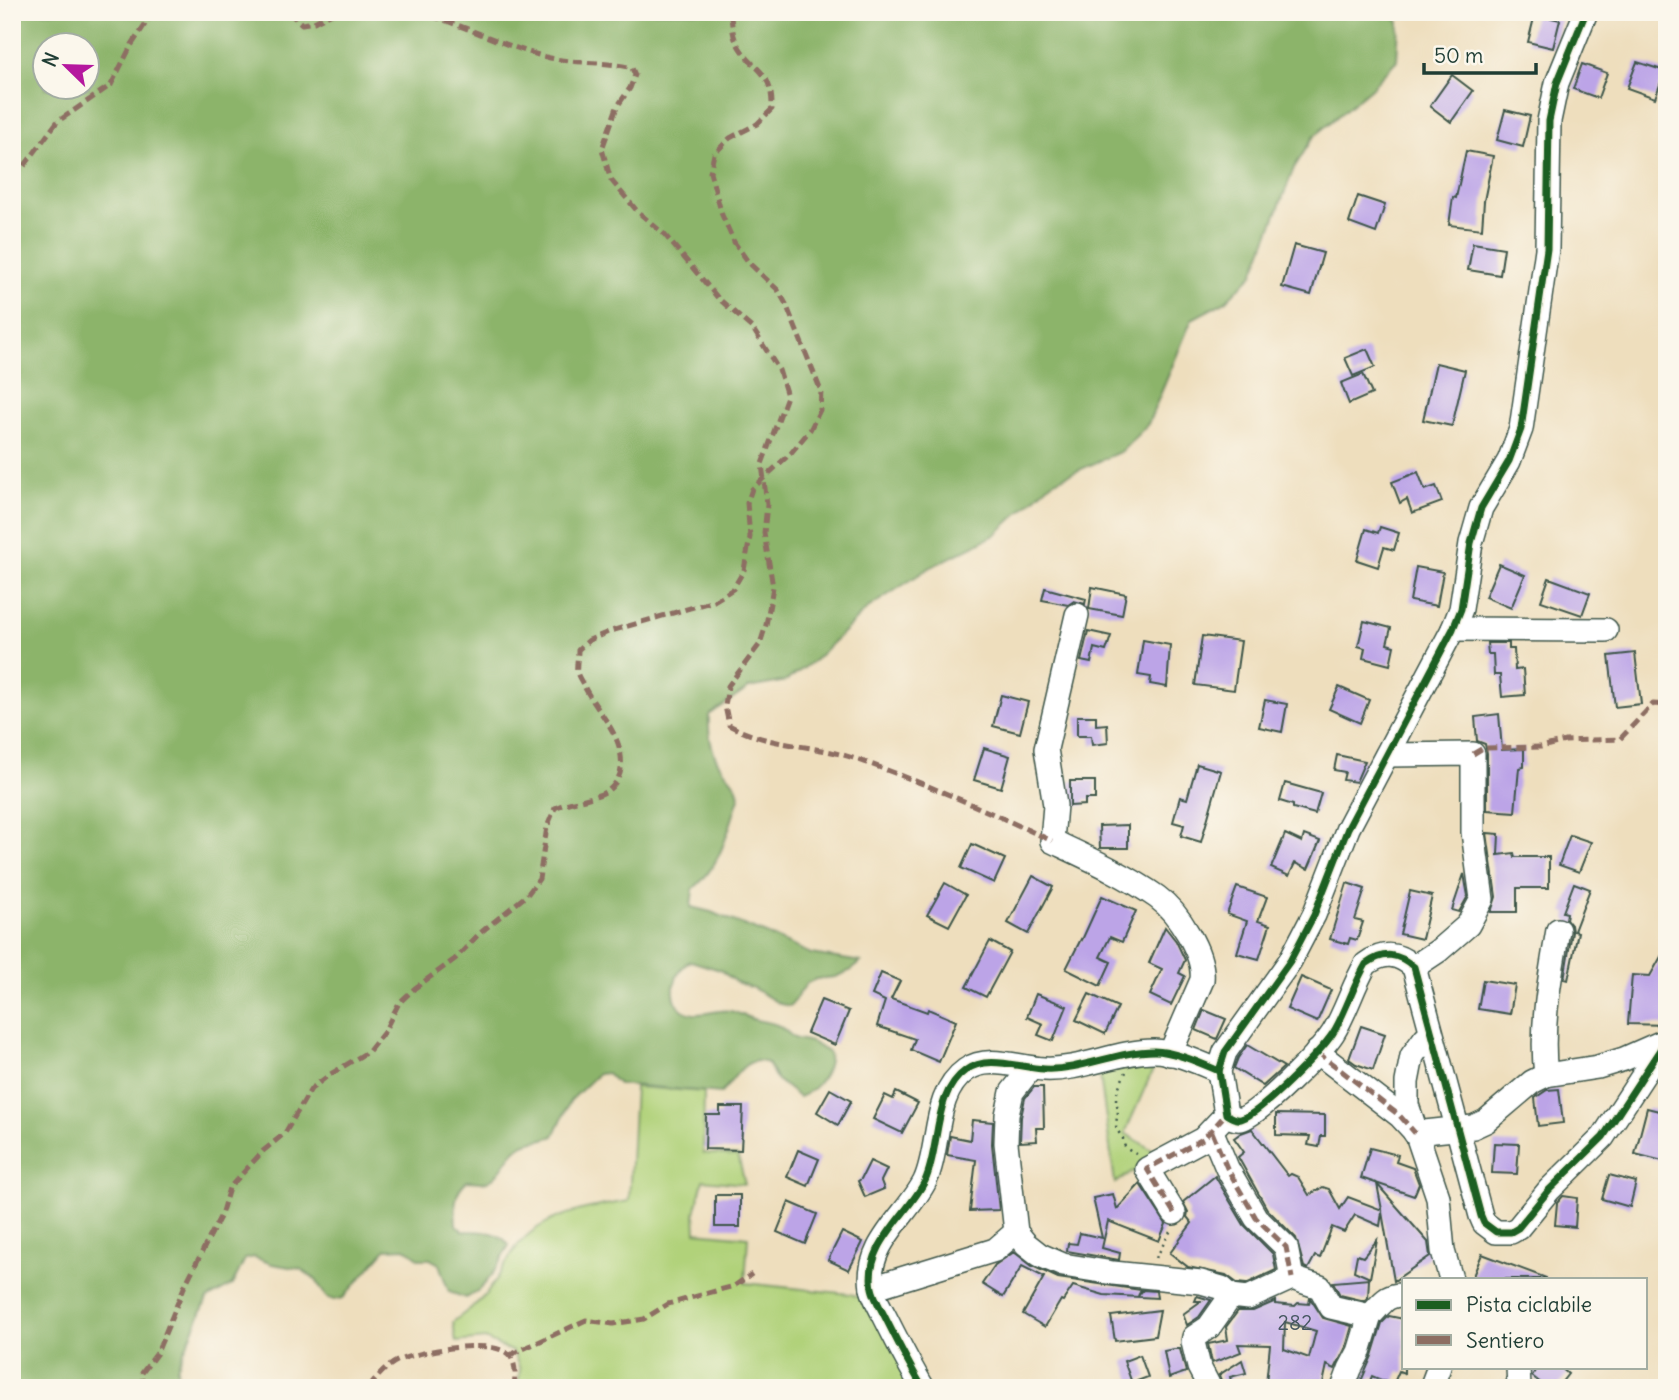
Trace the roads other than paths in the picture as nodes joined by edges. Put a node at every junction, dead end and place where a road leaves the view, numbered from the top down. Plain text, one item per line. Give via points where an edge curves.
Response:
1 (1586, 12) edge
2 (1077, 615) dead end
3 (1452, 629) junction
4 (1606, 630) dead end
5 (1387, 755) junction
6 (1558, 930) dead end
7 (1414, 967) junction
8 (1431, 1037) junction
9 (1666, 1040) edge
10 (1317, 1052) junction
11 (1170, 1054) junction
12 (1031, 1068) junction
13 (1219, 1071) junction
14 (1546, 1075) junction
15 (1219, 1123) junction
16 (1456, 1129) junction
17 (1415, 1133) junction
18 (1174, 1213) road end
19 (1016, 1232) junction
20 (1292, 1278) junction
21 (1451, 1278) edge
22 (872, 1288) junction
23 (1231, 1296) junction
24 (1402, 1296) edge
25 (1370, 1316) junction
26 (1439, 1368) edge
27 (1518, 1368) edge
28 (923, 1388) edge
29 (1210, 1388) edge
30 (1343, 1388) edge
31 (1431, 1388) edge
32 (1519, 1388) edge

1 - 3 street via 1557,83 1549,121 1547,249 1521,429 1509,461 1481,508 1461,609
2 - 11 street via 1046,749 1055,805 1052,841 1159,898 1193,943 1202,980
3 - 4 street
3 - 5 street
5 - 7 street via 1473,754 1473,832 1482,899 1468,925
5 - 13 street via 1348,828 1314,915 1290,961 1225,1052
6 - 14 street via 1547,998
7 - 8 street
7 - 10 street via 1387,953 1366,964 1333,1033
8 - 16 street
8 - 17 street via 1418,1047 1408,1069 1407,1105
9 - 14 street via 1598,1067
9 - 16 street via 1603,1137 1511,1232 1496,1232 1484,1223
10 - 15 street via 1265,1104 1243,1119
10 - 17 street via 1400,1116
11 - 12 street via 1145,1051 1053,1069
11 - 13 street
12 - 19 street via 1012,1092 1007,1115
12 - 22 street via 988,1062 970,1067 950,1086 925,1182 892,1225 877,1255
13 - 15 street
14 - 16 street via 1486,1121
15 - 18 street via 1203,1139 1147,1169
15 - 20 street via 1227,1168 1256,1218 1286,1247
16 - 17 street
17 - 21 street via 1438,1197
19 - 22 street via 995,1250
19 - 23 street via 1040,1255 1063,1265 1201,1282
20 - 23 street via 1248,1298
20 - 25 street via 1320,1287 1331,1307
22 - 28 street
23 - 29 street via 1192,1342
24 - 25 street via 1388,1297
25 - 30 street
26 - 31 street
27 - 32 street

